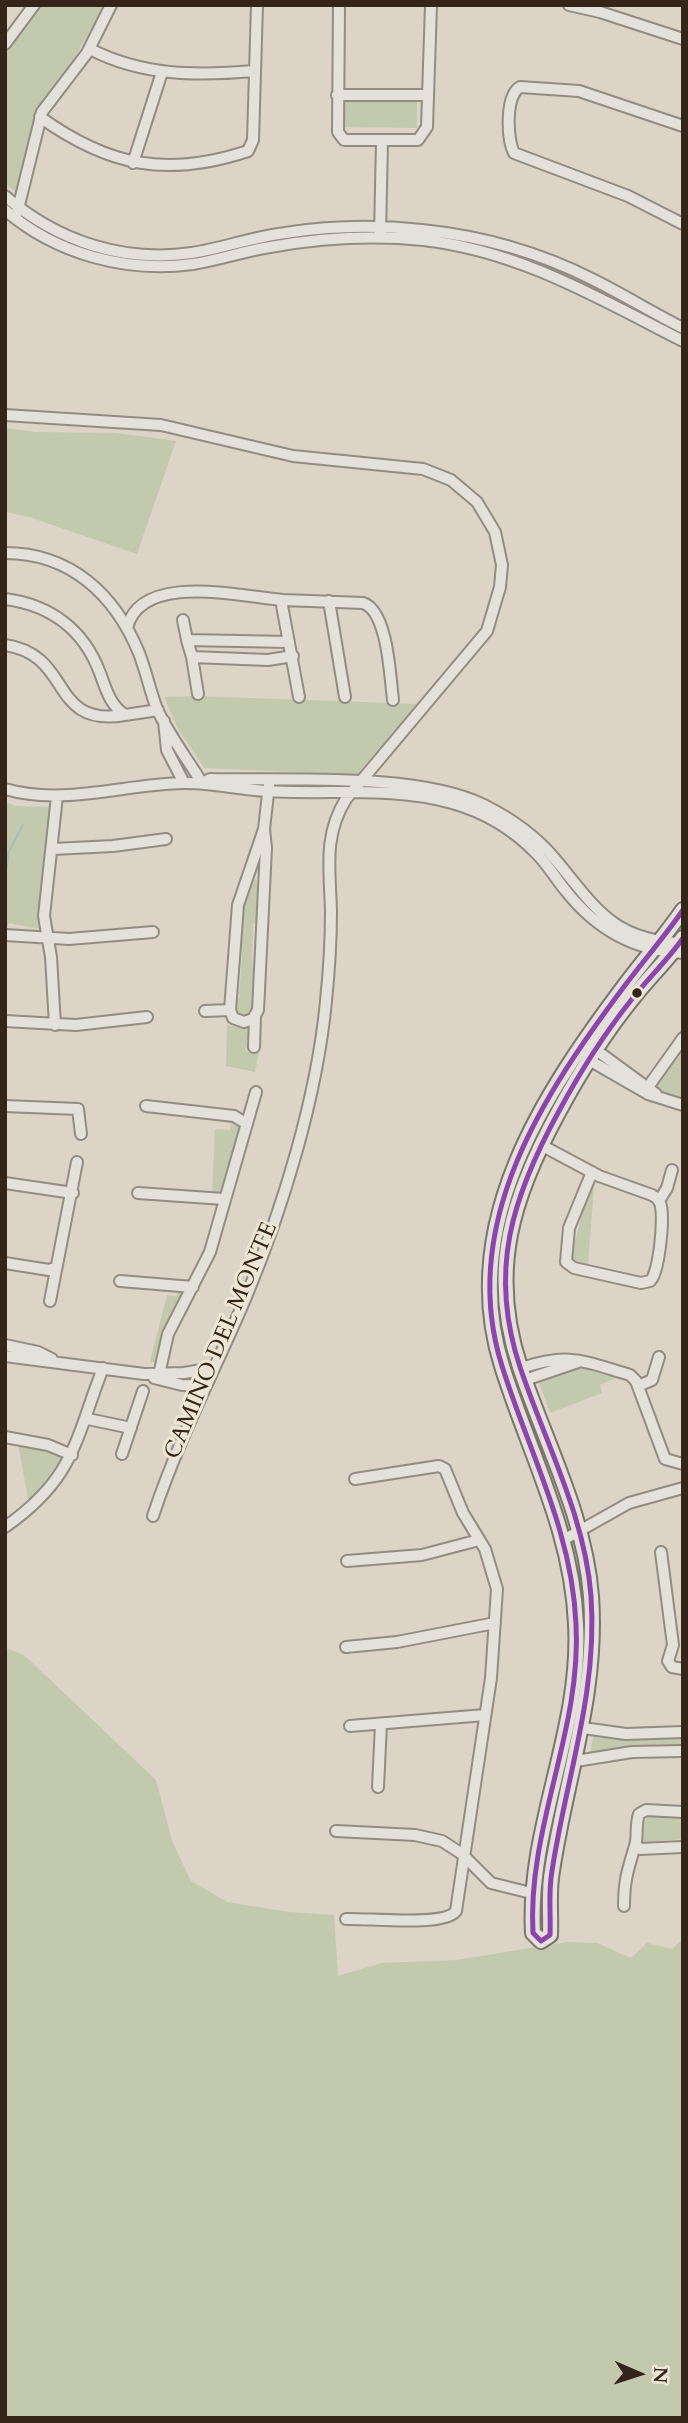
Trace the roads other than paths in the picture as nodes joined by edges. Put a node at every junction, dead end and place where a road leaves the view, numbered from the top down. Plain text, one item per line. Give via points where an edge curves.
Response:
1 (34, 5) edge
2 (111, 5) edge
3 (257, 5) edge
4 (339, 5) edge
5 (431, 5) edge
6 (569, 5) edge
7 (683, 39) edge
8 (5, 44) edge
9 (90, 49) junction
10 (254, 71) junction
11 (162, 72) junction
12 (337, 95) junction
13 (428, 95) junction
14 (40, 117) junction
15 (683, 126) edge
16 (382, 142) junction
17 (133, 163) junction
18 (5, 196) edge
19 (5, 210) edge
20 (17, 213) junction
21 (683, 224) edge
22 (380, 232) junction
23 (683, 328) edge
24 (683, 341) edge
25 (5, 415) edge
26 (5, 553) edge
27 (5, 599) edge
28 (281, 600) junction
29 (329, 601) junction
30 (183, 620) dead end
31 (127, 628) junction
32 (187, 640) junction
33 (289, 642) junction
34 (5, 645) edge
35 (293, 656) junction
36 (192, 657) junction
37 (198, 694) dead end
38 (299, 697) dead end
39 (345, 697) dead end
40 (393, 700) dead end
41 (158, 710) junction
42 (125, 715) junction
43 (164, 721) junction
44 (184, 783) junction
45 (202, 783) junction
46 (360, 783) junction
47 (269, 786) junction
48 (5, 789) edge
49 (351, 792) junction
50 (57, 796) junction
51 (264, 829) junction
52 (166, 839) dead end
53 (53, 849) junction
54 (683, 910) edge
55 (153, 933) dead end
56 (5, 935) edge
57 (47, 939) junction
58 (657, 946) junction
59 (680, 946) edge
60 (230, 1010) junction
61 (205, 1011) dead end
62 (147, 1017) dead end
63 (254, 1017) junction
64 (5, 1021) edge
65 (55, 1025) junction
66 (683, 1038) edge
67 (254, 1047) dead end
68 (592, 1055) junction
69 (632, 1086) junction
70 (648, 1087) junction
71 (256, 1092) dead end
72 (660, 1099) junction
73 (683, 1105) edge
74 (5, 1106) edge
75 (146, 1106) dead end
76 (247, 1124) junction
77 (81, 1134) dead end
78 (541, 1145) junction
79 (77, 1162) dead end
80 (672, 1170) dead end
81 (592, 1172) junction
82 (5, 1183) edge
83 (138, 1192) dead end
84 (73, 1193) junction
85 (224, 1199) junction
86 (659, 1201) junction
87 (5, 1263) edge
88 (55, 1268) junction
89 (120, 1280) dead end
90 (193, 1287) junction
91 (50, 1300) dead end
92 (5, 1345) edge
93 (5, 1356) edge
94 (659, 1357) dead end
95 (548, 1359) junction
96 (55, 1360) junction
97 (580, 1361) junction
98 (103, 1368) junction
99 (215, 1368) junction
100 (551, 1371) junction
101 (523, 1374) junction
102 (158, 1377) junction
103 (206, 1386) junction
104 (638, 1386) junction
105 (143, 1391) dead end
106 (88, 1419) junction
107 (131, 1428) junction
108 (5, 1437) edge
109 (122, 1454) dead end
110 (72, 1455) junction
111 (683, 1464) edge
112 (355, 1479) dead end
113 (683, 1488) edge
114 (153, 1516) dead end
115 (5, 1527) edge
116 (579, 1530) junction
117 (565, 1539) junction
118 (479, 1540) junction
119 (661, 1552) dead end
120 (347, 1561) dead end
121 (495, 1623) junction
122 (678, 1644) edge
123 (346, 1647) dead end
124 (678, 1668) edge
125 (583, 1674) junction
126 (485, 1714) junction
127 (381, 1724) junction
128 (350, 1726) dead end
129 (583, 1728) junction
130 (683, 1732) edge
131 (683, 1751) edge
132 (560, 1755) junction
133 (576, 1761) junction
134 (378, 1787) dead end
135 (549, 1801) junction
136 (565, 1808) junction
137 (683, 1812) edge
138 (336, 1831) dead end
139 (636, 1845) junction
140 (683, 1847) edge
141 (462, 1854) junction
142 (531, 1893) junction
143 (624, 1906) dead end
144 (346, 1919) dead end

1 - 8 street
2 - 9 street
3 - 10 street
4 - 12 street
5 - 13 street
6 - 7 street
9 - 11 street
9 - 14 street
10 - 11 street
10 - 17 street via 253,140 248,151 189,164
11 - 17 street
12 - 13 street
12 - 16 street via 340,137
13 - 16 street via 427,127 422,137
14 - 17 street via 84,146
14 - 20 street
15 - 21 street via 570,89 520,87 511,100 514,153 628,196
16 - 22 street
18 - 20 street
19 - 20 street
20 - 22 street via 43,237 75,251 141,266 193,264
22 - 23 street via 457,235 533,255 595,280
22 - 24 street via 513,259 575,285
25 - 46 street, CAMINO DEL MONTE via 161,425 293,456 413,467 440,475 469,494 490,521 501,553 492,621 476,647
26 - 31 street via 39,557 74,571 104,595
27 - 42 street via 47,610 75,630 92,653 110,700
28 - 29 street
28 - 31 street via 211,591 178,594 144,602
28 - 33 street
29 - 39 street
29 - 40 street via 363,603 376,612
30 - 32 street
31 - 41 street
32 - 33 street
32 - 36 street
33 - 35 street
34 - 42 street via 22,648 45,663 82,713 100,718
35 - 36 street via 268,660
35 - 38 street
36 - 37 street
41 - 42 street
41 - 43 street
43 - 44 street via 167,750
43 - 45 street
44 - 45 street
44 - 50 street
45 - 47 street
46 - 47 street
46 - 49 street, CAMINO DEL MONTE
46 - 58 street via 442,789 485,806 539,842 601,913
47 - 49 street
47 - 51 street
48 - 50 street
49 - 58 street via 442,800 490,818 537,853 596,922 621,939
49 - 99 street, CAMINO DEL MONTE via 330,837 327,989 310,1099 265,1246
50 - 53 street
51 - 60 street via 238,905
51 - 63 street via 259,1007
52 - 53 street
53 - 57 street via 45,895
54 - 58 street
55 - 57 street
56 - 57 street
57 - 65 street
58 - 59 street
58 - 117 street via 582,1046 547,1103 511,1172 492,1241 489,1296 497,1350
59 - 68 street via 633,998
60 - 61 street
60 - 63 street via 239,1021
62 - 65 street
63 - 67 street
64 - 65 street
66 - 70 street
68 - 69 street
68 - 70 street
68 - 78 street
69 - 70 street
69 - 72 street
70 - 72 street
71 - 76 street
72 - 73 street
74 - 77 street via 78,1109
75 - 76 street via 234,1116
76 - 85 street
78 - 81 street
78 - 101 street via 518,1199 506,1252 507,1310
79 - 84 street
80 - 86 street
81 - 86 street
81 - 86 street via 567,1239 565,1259 574,1268 641,1283 653,1280 662,1211
82 - 84 street
83 - 85 street
84 - 88 street
85 - 90 street via 210,1252
87 - 88 street
88 - 91 street
89 - 90 street
90 - 102 street via 168,1334
92 - 96 street
93 - 96 street
94 - 104 street via 652,1380
95 - 97 street
95 - 100 street
95 - 101 street
96 - 98 street
97 - 100 street
97 - 104 street via 630,1375
98 - 102 street
98 - 106 street
99 - 102 street
99 - 103 street, CAMINO DEL MONTE
100 - 101 street
101 - 116 street
102 - 103 street
103 - 114 street, CAMINO DEL MONTE via 171,1459
104 - 111 street via 665,1460
105 - 107 street
106 - 107 street
106 - 110 street
107 - 109 street
108 - 110 street
110 - 115 street via 39,1499
112 - 118 street via 439,1466
113 - 116 street via 643,1497
116 - 117 street
116 - 125 street via 591,1596
117 - 125 street
118 - 120 street via 422,1555
118 - 121 street via 497,1589
119 - 122 street
121 - 123 street
121 - 126 street
122 - 124 street via 667,1658
125 - 129 street
125 - 132 street
126 - 127 street
126 - 141 street
127 - 128 street
127 - 134 street
129 - 130 street via 642,1735
129 - 133 street
131 - 133 street via 632,1752
132 - 133 street via 565,1761
132 - 135 street
133 - 136 street
135 - 136 street via 555,1809
135 - 142 street
136 - 142 street via 551,1874 550,1935 544,1941 535,1939 533,1933
137 - 139 street via 646,1810 639,1814
138 - 141 street via 415,1835 451,1845
139 - 140 street via 648,1850
139 - 143 street via 625,1871
141 - 142 street via 491,1883
141 - 144 street via 452,1916 436,1920

